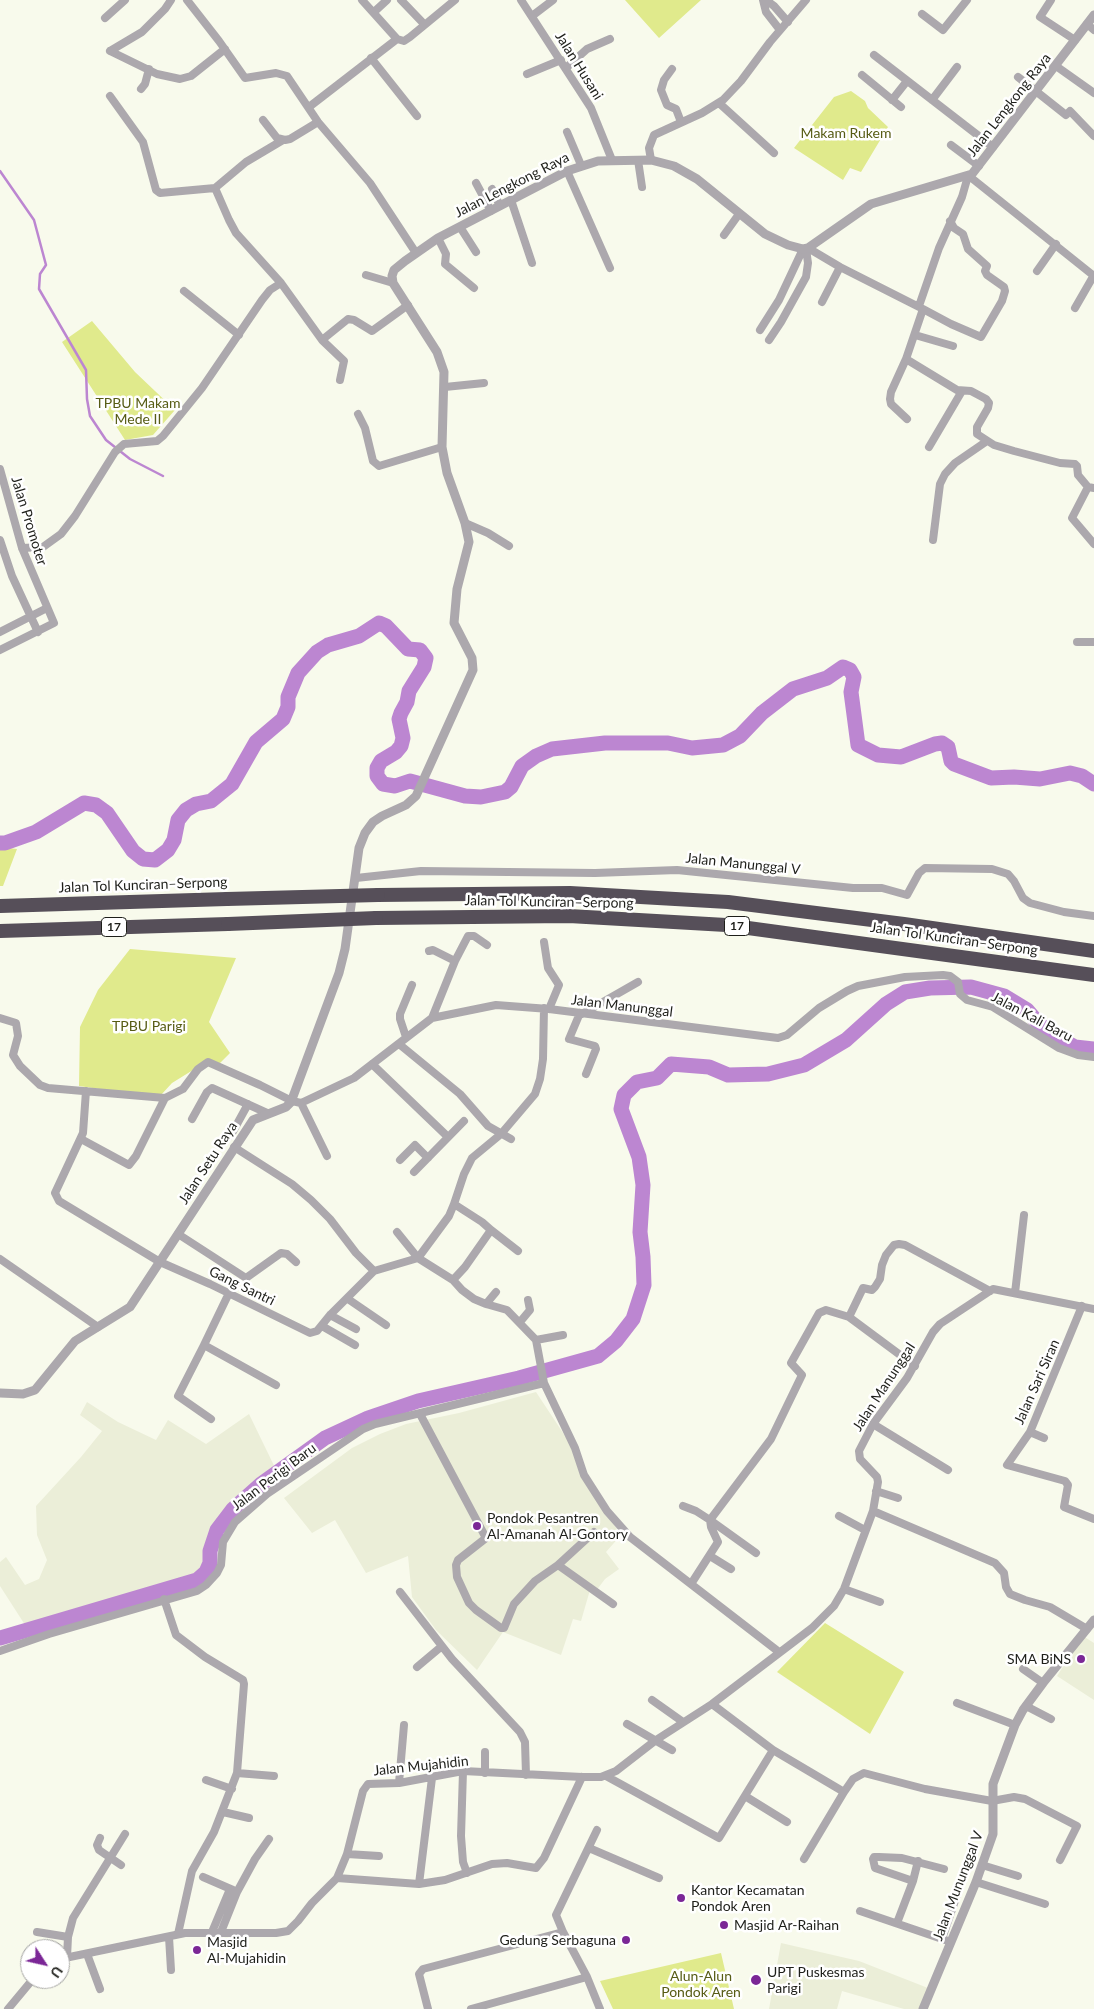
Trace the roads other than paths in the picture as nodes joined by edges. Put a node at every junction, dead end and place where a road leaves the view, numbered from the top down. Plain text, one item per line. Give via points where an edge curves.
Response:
1 (124, 0) edge
2 (171, 0) edge
3 (187, 0) edge
4 (362, 0) edge
5 (387, 0) edge
6 (401, 0) edge
7 (455, 0) edge
8 (521, 0) edge
9 (553, 0) edge
10 (764, 0) edge
11 (806, 0) edge
12 (967, 0) edge
13 (1051, 0) edge
14 (374, 12) junction
15 (922, 14) dead end
16 (1094, 14) edge
17 (532, 16) junction
18 (105, 18) dead end
19 (788, 22) junction
20 (424, 24) junction
21 (1091, 27) edge
22 (780, 30) junction
23 (397, 38) junction
24 (610, 39) dead end
25 (1075, 40) junction
26 (225, 49) junction
27 (874, 55) dead end
28 (371, 58) junction
29 (561, 60) junction
30 (1056, 66) junction
31 (956, 67) dead end
32 (566, 68) junction
33 (149, 69) junction
34 (672, 69) dead end
35 (527, 74) dead end
36 (862, 75) dead end
37 (1018, 77) dead end
38 (907, 81) junction
39 (141, 89) dead end
40 (1036, 90) junction
41 (1094, 93) edge
42 (110, 96) dead end
43 (892, 100) junction
44 (932, 100) junction
45 (719, 103) junction
46 (309, 108) junction
47 (901, 108) dead end
48 (417, 116) dead end
49 (263, 120) dead end
50 (318, 122) junction
51 (681, 122) junction
52 (568, 132) dead end
53 (1094, 136) edge
54 (283, 140) junction
55 (951, 145) dead end
56 (993, 147) junction
57 (606, 149) junction
58 (774, 154) dead end
59 (612, 160) junction
60 (638, 160) junction
61 (651, 160) junction
62 (598, 161) junction
63 (581, 165) junction
64 (979, 166) junction
65 (567, 171) junction
66 (969, 176) junction
67 (476, 183) dead end
68 (642, 187) dead end
69 (215, 188) junction
70 (492, 189) dead end
71 (512, 200) junction
72 (500, 206) junction
73 (491, 211) junction
74 (739, 214) junction
75 (950, 221) junction
76 (460, 227) junction
77 (724, 235) dead end
78 (438, 238) junction
79 (1056, 244) junction
80 (806, 249) junction
81 (416, 252) junction
82 (476, 252) dead end
83 (532, 263) dead end
84 (840, 267) junction
85 (610, 268) dead end
86 (1037, 271) dead end
87 (1094, 275) edge
88 (366, 276) dead end
89 (281, 283) junction
90 (394, 283) junction
91 (474, 288) dead end
92 (184, 291) dead end
93 (822, 302) dead end
94 (408, 305) junction
95 (921, 308) junction
96 (1075, 308) dead end
97 (760, 330) dead end
98 (239, 335) junction
99 (915, 335) junction
100 (322, 340) junction
101 (769, 340) dead end
102 (953, 346) dead end
103 (906, 359) junction
104 (340, 380) dead end
105 (484, 383) dead end
106 (444, 387) junction
107 (962, 391) junction
108 (358, 414) dead end
109 (907, 418) dead end
110 (987, 441) junction
111 (442, 447) junction
112 (929, 447) dead end
113 (0, 469) edge
114 (1091, 488) edge
115 (466, 523) junction
116 (0, 540) edge
117 (934, 540) dead end
118 (1094, 544) edge
119 (509, 546) dead end
120 (22, 548) junction
121 (44, 600) junction
122 (27, 608) junction
123 (47, 608) junction
124 (31, 617) junction
125 (0, 632) edge
126 (38, 632) junction
127 (1077, 642) dead end
128 (1094, 642) edge
129 (0, 650) edge
130 (356, 878) junction
131 (0, 906) edge
132 (1094, 916) edge
133 (0, 931) edge
134 (544, 942) dead end
135 (487, 945) dead end
136 (429, 950) dead end
137 (1094, 951) edge
138 (455, 961) junction
139 (1094, 975) edge
140 (638, 982) dead end
141 (412, 985) dead end
142 (960, 994) joint
143 (546, 1008) junction
144 (581, 1014) junction
145 (0, 1018) edge
146 (432, 1018) junction
147 (406, 1038) junction
148 (399, 1044) junction
149 (1094, 1057) edge
150 (372, 1064) junction
151 (586, 1074) dead end
152 (86, 1091) junction
153 (165, 1098) junction
154 (296, 1102) junction
155 (248, 1104) junction
156 (267, 1113) junction
157 (192, 1119) dead end
158 (464, 1122) dead end
159 (501, 1134) junction
160 (231, 1135) dead end
161 (448, 1137) junction
162 (81, 1139) junction
163 (511, 1139) dead end
164 (234, 1147) junction
165 (327, 1156) dead end
166 (428, 1158) junction
167 (400, 1160) dead end
168 (414, 1172) dead end
169 (454, 1204) junction
170 (1024, 1215) dead end
171 (491, 1230) junction
172 (397, 1232) dead end
173 (178, 1234) junction
174 (518, 1252) dead end
175 (418, 1258) junction
176 (0, 1259) edge
177 (160, 1262) junction
178 (296, 1262) dead end
179 (374, 1271) junction
180 (453, 1280) junction
181 (990, 1290) junction
182 (496, 1292) dead end
183 (229, 1293) junction
184 (1014, 1293) junction
185 (348, 1298) junction
186 (528, 1300) dead end
187 (486, 1304) junction
188 (1082, 1306) junction
189 (1094, 1308) edge
190 (330, 1315) junction
191 (850, 1317) junction
192 (520, 1322) junction
193 (386, 1325) dead end
194 (322, 1326) junction
195 (98, 1327) junction
196 (356, 1329) dead end
197 (563, 1335) dead end
198 (536, 1340) junction
199 (204, 1345) junction
200 (354, 1345) dead end
201 (915, 1366) junction
202 (543, 1379) junction
203 (276, 1384) dead end
204 (0, 1393) edge
205 (420, 1414) junction
206 (211, 1419) dead end
207 (873, 1424) junction
208 (1030, 1432) junction
209 (1044, 1438) dead end
210 (948, 1470) dead end
211 (876, 1491) junction
212 (898, 1498) dead end
213 (683, 1506) dead end
214 (873, 1511) junction
215 (839, 1516) dead end
216 (1094, 1519) edge
217 (710, 1520) junction
218 (865, 1530) junction
219 (594, 1532) dead end
220 (756, 1553) dead end
221 (710, 1556) junction
222 (558, 1565) junction
223 (731, 1569) dead end
224 (691, 1584) junction
225 (844, 1589) junction
226 (400, 1592) dead end
227 (164, 1600) junction
228 (880, 1602) dead end
229 (613, 1604) dead end
230 (1094, 1620) edge
231 (1087, 1628) junction
232 (442, 1646) junction
233 (0, 1651) edge
234 (779, 1652) junction
235 (417, 1667) dead end
236 (1023, 1669) dead end
237 (1042, 1683) junction
238 (652, 1700) dead end
239 (957, 1703) dead end
240 (712, 1704) junction
241 (1026, 1706) junction
242 (1051, 1719) dead end
243 (682, 1722) junction
244 (628, 1724) dead end
245 (404, 1725) dead end
246 (1016, 1725) junction
247 (656, 1740) junction
248 (672, 1750) dead end
249 (773, 1750) junction
250 (486, 1752) dead end
251 (463, 1771) junction
252 (237, 1773) junction
253 (485, 1774) junction
254 (526, 1774) junction
255 (274, 1776) dead end
256 (606, 1776) junction
257 (582, 1777) junction
258 (432, 1778) junction
259 (206, 1780) dead end
260 (400, 1783) junction
261 (232, 1789) junction
262 (844, 1792) junction
263 (745, 1796) junction
264 (992, 1801) junction
265 (223, 1812) junction
266 (249, 1818) dead end
267 (787, 1822) dead end
268 (597, 1830) dead end
269 (125, 1834) dead end
270 (100, 1838) dead end
271 (268, 1839) dead end
272 (589, 1848) junction
273 (347, 1854) junction
274 (380, 1856) dead end
275 (110, 1859) junction
276 (804, 1859) dead end
277 (1060, 1860) dead end
278 (918, 1861) junction
279 (120, 1865) dead end
280 (982, 1865) junction
281 (944, 1869) dead end
282 (467, 1873) junction
283 (1018, 1876) dead end
284 (203, 1877) dead end
285 (337, 1878) junction
286 (659, 1878) dead end
287 (913, 1881) junction
288 (976, 1882) junction
289 (419, 1884) junction
290 (959, 1889) dead end
291 (233, 1891) junction
292 (1046, 1904) dead end
293 (860, 1911) dead end
294 (897, 1922) junction
295 (37, 1932) dead end
296 (212, 1932) junction
297 (221, 1932) junction
298 (563, 1932) junction
299 (178, 1934) junction
300 (68, 1937) joint
301 (169, 1937) junction
302 (947, 1940) junction
303 (87, 1954) junction
304 (70, 1957) edge
305 (171, 1970) dead end
306 (587, 1977) junction
307 (25, 1989) edge
308 (100, 1989) dead end
309 (8, 2009) edge
310 (428, 2009) edge
311 (471, 2009) edge
312 (600, 2009) edge
313 (923, 2009) edge

1 - 18 street
2 - 33 street via 142,32 110,50
3 - 26 street
4 - 14 street
5 - 14 street
6 - 20 street
7 - 20 street
8 - 17 street, Jalan Husani
9 - 17 street
10 - 19 street
10 - 22 street via 766,12
11 - 19 street
12 - 15 street via 943,30
13 - 25 street via 1040,18
14 - 23 street
16 - 21 street, Jalan Lengkong Raya
17 - 29 street, Jalan Husani
19 - 22 street
20 - 23 street via 405,41
21 - 25 street, Jalan Lengkong Raya
22 - 45 street via 741,81
23 - 28 street
24 - 32 street via 587,49
25 - 30 street, Jalan Lengkong Raya
26 - 33 street via 186,78 165,77
26 - 46 street via 245,78 276,73 287,76
27 - 38 street
28 - 46 street
28 - 48 street
29 - 32 street, Jalan Husani
29 - 35 street
30 - 40 street, Jalan Lengkong Raya
30 - 41 street
31 - 44 street
32 - 57 street, Jalan Husani via 591,108
33 - 39 street
34 - 51 street via 661,90 667,105 676,110
36 - 43 street
37 - 40 street
38 - 43 street
38 - 44 street
40 - 53 street via 1066,115 1070,111
40 - 56 street, Jalan Lengkong Raya
42 - 69 street via 143,142 158,192 167,194
43 - 47 street
44 - 56 street
45 - 51 street
45 - 58 street
46 - 50 street
49 - 54 street via 277,138
50 - 54 street
50 - 81 street via 370,183
51 - 61 street via 654,135 649,143
52 - 63 street
54 - 69 street via 246,162
55 - 64 street
56 - 64 street, Jalan Lengkong Raya
57 - 59 street, Jalan Husani
57 - 62 street
59 - 60 street, Jalan Lengkong Raya
59 - 62 street, Jalan Lengkong Raya
60 - 61 street, Jalan Lengkong Raya
60 - 68 street
61 - 74 street, Jalan Lengkong Raya via 690,174
62 - 63 street, Jalan Lengkong Raya
63 - 65 street, Jalan Lengkong Raya
64 - 66 street, Jalan Lengkong Raya
65 - 71 street, Jalan Lengkong Raya
65 - 85 street
66 - 75 street
66 - 79 street
66 - 80 street, Jalan Lengkong Raya via 871,204
67 - 73 street
69 - 89 street via 236,233
70 - 72 street
71 - 72 street, Jalan Lengkong Raya
71 - 83 street
72 - 73 street, Jalan Lengkong Raya
73 - 76 street, Jalan Lengkong Raya
74 - 77 street
74 - 80 street, Jalan Lengkong Raya via 765,234
75 - 95 street
75 - 95 street via 963,234 968,249 987,266 987,275 1004,288 1002,301 981,337
76 - 78 street, Jalan Lengkong Raya
76 - 82 street
78 - 81 street, Jalan Lengkong Raya
78 - 91 street via 446,254 445,264
79 - 86 street
79 - 87 street
80 - 84 street
80 - 97 street
80 - 101 street via 806,277
81 - 90 street, Jalan Lengkong Raya via 394,270
84 - 93 street
84 - 95 street
87 - 96 street
88 - 90 street
89 - 98 street via 270,290
89 - 100 street
90 - 94 street
92 - 98 street
94 - 100 street via 372,330 348,319
94 - 106 street via 437,352 444,372
95 - 99 street
98 - 120 street via 202,388 157,442 130,442 117,450 61,534 43,547
99 - 102 street
99 - 103 street
100 - 104 street via 344,361
103 - 107 street
103 - 109 street via 890,399 891,404
105 - 106 street
106 - 111 street
107 - 110 street via 977,393 988,401 988,408 975,431
107 - 112 street
108 - 111 street via 373,461 379,466
110 - 114 street via 1060,464 1075,464 1078,466 1077,474
110 - 117 street via 945,474 940,484
111 - 115 street
113 - 120 street, Jalan Promoter
114 - 118 street via 1072,518
115 - 119 street
115 - 130 street via 468,550 454,618 472,658 473,670 416,796 406,805 378,819 365,834 359,848
116 - 122 street
120 - 121 street, Jalan Promoter
121 - 122 street via 35,610
121 - 123 street, Jalan Promoter
122 - 124 street
123 - 124 street
123 - 126 street, Jalan Promoter via 54,623
124 - 125 street
124 - 126 street
126 - 129 street, Jalan Promoter
127 - 128 street
130 - 132 street, Jalan Manunggal V via 421,870 595,873 676,870 853,888 882,888 907,895 925,868 992,870 1008,874 1030,904
130 - 154 street via 339,973
131 - 137 highway, Jalan Tol Kunciran–Serpong / 17, bridge via 378,895 570,894 728,902
133 - 139 highway, Jalan Tol Kunciran–Serpong / 17, bridge via 376,918 569,916 726,925
134 - 143 street via 548,968 559,986
135 - 138 street via 469,935
136 - 138 street
138 - 146 street
140 - 144 street
141 - 147 street via 400,1014
142 - 144 street, Jalan Manunggal via 958,982 950,976 922,975 858,986 819,1008 787,1035 778,1038
142 - 149 street, Jalan Kali Baru via 967,1000 993,1008 1060,1048
143 - 144 street, Jalan Manunggal
143 - 146 street, Jalan Manunggal via 496,1005
143 - 159 street via 543,1059 535,1094
144 - 151 street via 569,1039 595,1046
145 - 152 street via 16,1023 18,1036 13,1055 40,1085
146 - 147 street, Jalan Manunggal
147 - 148 street, Jalan Manunggal
148 - 150 street, Jalan Manunggal
148 - 159 street via 460,1094 488,1126
150 - 154 street, Jalan Manunggal via 354,1078
150 - 161 street
152 - 153 street
152 - 162 street, Gang Santri
153 - 154 street via 182,1089 208,1062
153 - 162 street via 129,1165
154 - 156 street, Jalan Setu Raya
154 - 165 street
155 - 156 street
155 - 157 street via 212,1088
155 - 160 street
156 - 164 street, Jalan Setu Raya via 253,1120
158 - 161 street
159 - 163 street
159 - 169 street via 472,1158
161 - 166 street
162 - 177 street, Gang Santri via 55,1193 57,1199
164 - 173 street, Jalan Setu Raya
164 - 179 street via 311,1200
166 - 167 street via 415,1145
166 - 168 street
169 - 171 street
169 - 175 street
170 - 184 street
171 - 174 street
171 - 180 street
172 - 175 street
173 - 177 street, Jalan Setu Raya
173 - 178 street via 246,1278 281,1253
175 - 179 street
175 - 180 street
176 - 195 street
177 - 183 street, Gang Santri
177 - 195 street, Jalan Setu Raya via 130,1307
179 - 185 street
180 - 187 street via 462,1290
181 - 184 street
181 - 191 street via 899,1244 886,1255 875,1287 872,1290 863,1288
181 - 201 street, Jalan Manunggal via 940,1324
182 - 187 street
183 - 194 street, Gang Santri via 313,1334
183 - 199 street
184 - 188 street
185 - 190 street
185 - 193 street
186 - 192 street via 530,1310
187 - 192 street via 507,1310
188 - 189 street
188 - 208 street, Jalan Sari Siran
190 - 194 street
190 - 196 street
191 - 201 street
191 - 217 street via 826,1310 817,1315 791,1363 802,1375 771,1439
192 - 198 street
194 - 200 street
195 - 204 street, Jalan Setu Raya via 69,1347 38,1387 23,1394
197 - 198 street
198 - 202 street
199 - 203 street
199 - 206 street via 178,1396
201 - 207 street, Jalan Manunggal
202 - 205 street, Jalan Perigi Baru
202 - 224 street via 584,1475 607,1511 630,1537
205 - 222 street via 486,1538 456,1565 457,1577 469,1603 504,1628 514,1604 535,1581
205 - 227 street, Jalan Perigi Baru via 363,1429 267,1494 235,1522 222,1542 220,1566 214,1577 197,1591
207 - 210 street
207 - 211 street, Jalan Manunggal via 858,1456 877,1477
208 - 209 street
208 - 216 street, Jalan Sari Siran via 1007,1465 1065,1481 1068,1485 1064,1507
211 - 212 street
211 - 214 street, Jalan Manunggal
213 - 217 street
214 - 218 street, Jalan Manunggal
214 - 231 street via 995,1563 1004,1573 1010,1594 1050,1607
215 - 218 street
217 - 220 street
217 - 221 street via 718,1542
218 - 225 street, Jalan Manunggal
219 - 222 street
221 - 223 street
221 - 224 street
222 - 229 street
224 - 234 street
225 - 228 street
225 - 234 street, Jalan Manunggal via 821,1620
226 - 232 street
227 - 233 street, Jalan Perigi Baru
227 - 252 street via 176,1635 244,1682
230 - 231 street, Jalan Mununggal V
231 - 237 street, Jalan Mununggal V
232 - 235 street
232 - 254 street via 520,1732 525,1742
234 - 240 street, Jalan Manunggal
236 - 237 street
237 - 241 street, Jalan Mununggal V
238 - 243 street
239 - 246 street
240 - 243 street, Jalan Manunggal
240 - 249 street
241 - 242 street
241 - 246 street, Jalan Mununggal V
243 - 247 street
244 - 247 street
245 - 260 street
246 - 264 street, Jalan Mununggal V via 997,1771
247 - 248 street
247 - 256 street
249 - 262 street
249 - 263 street
250 - 253 street
251 - 253 street, Jalan Mujahidin
251 - 258 street, Jalan Mujahidin
251 - 282 street via 461,1836
252 - 255 street
252 - 261 street
253 - 254 street, Jalan Mujahidin
254 - 257 street, Jalan Mujahidin
256 - 257 street, Jalan Mujahidin
256 - 263 street via 718,1838
257 - 282 street via 538,1867 500,1863
258 - 260 street, Jalan Mujahidin
258 - 289 street
259 - 261 street
260 - 273 street, Jalan Mujahidin via 366,1786
261 - 265 street
262 - 264 street via 853,1778 864,1773
262 - 276 street
263 - 267 street
264 - 277 street via 1020,1797 1076,1824 1077,1828
264 - 280 street, Jalan Mununggal V via 994,1829
265 - 266 street
265 - 299 street via 192,1871
268 - 272 street
269 - 275 street
270 - 275 street via 97,1847
271 - 291 street
272 - 286 street
272 - 298 street via 556,1915
273 - 274 street
273 - 285 street, Jalan Mujahidin
275 - 279 street
275 - 300 street via 73,1918
278 - 281 street
278 - 287 street
278 - 287 street via 887,1857 873,1859 875,1868
280 - 283 street
280 - 288 street, Jalan Mununggal V
282 - 289 street
284 - 291 street
285 - 289 street
285 - 297 street, Jalan Mujahidin via 288,1931
287 - 294 street
288 - 292 street
288 - 302 street, Jalan Mununggal V
290 - 302 street
291 - 296 street
291 - 297 street
293 - 294 street
294 - 302 street
295 - 300 street
296 - 297 street, Jalan Mujahidin
296 - 299 street, Jalan Mujahidin
298 - 306 street
298 - 310 street via 422,1968 419,1974
299 - 301 street, Jalan Mujahidin
301 - 303 street, Jalan Mujahidin
301 - 305 street
302 - 313 street, Jalan Mununggal V
303 - 304 street, Jalan Mujahidin
303 - 308 street
306 - 311 street
306 - 312 street
307 - 309 street

